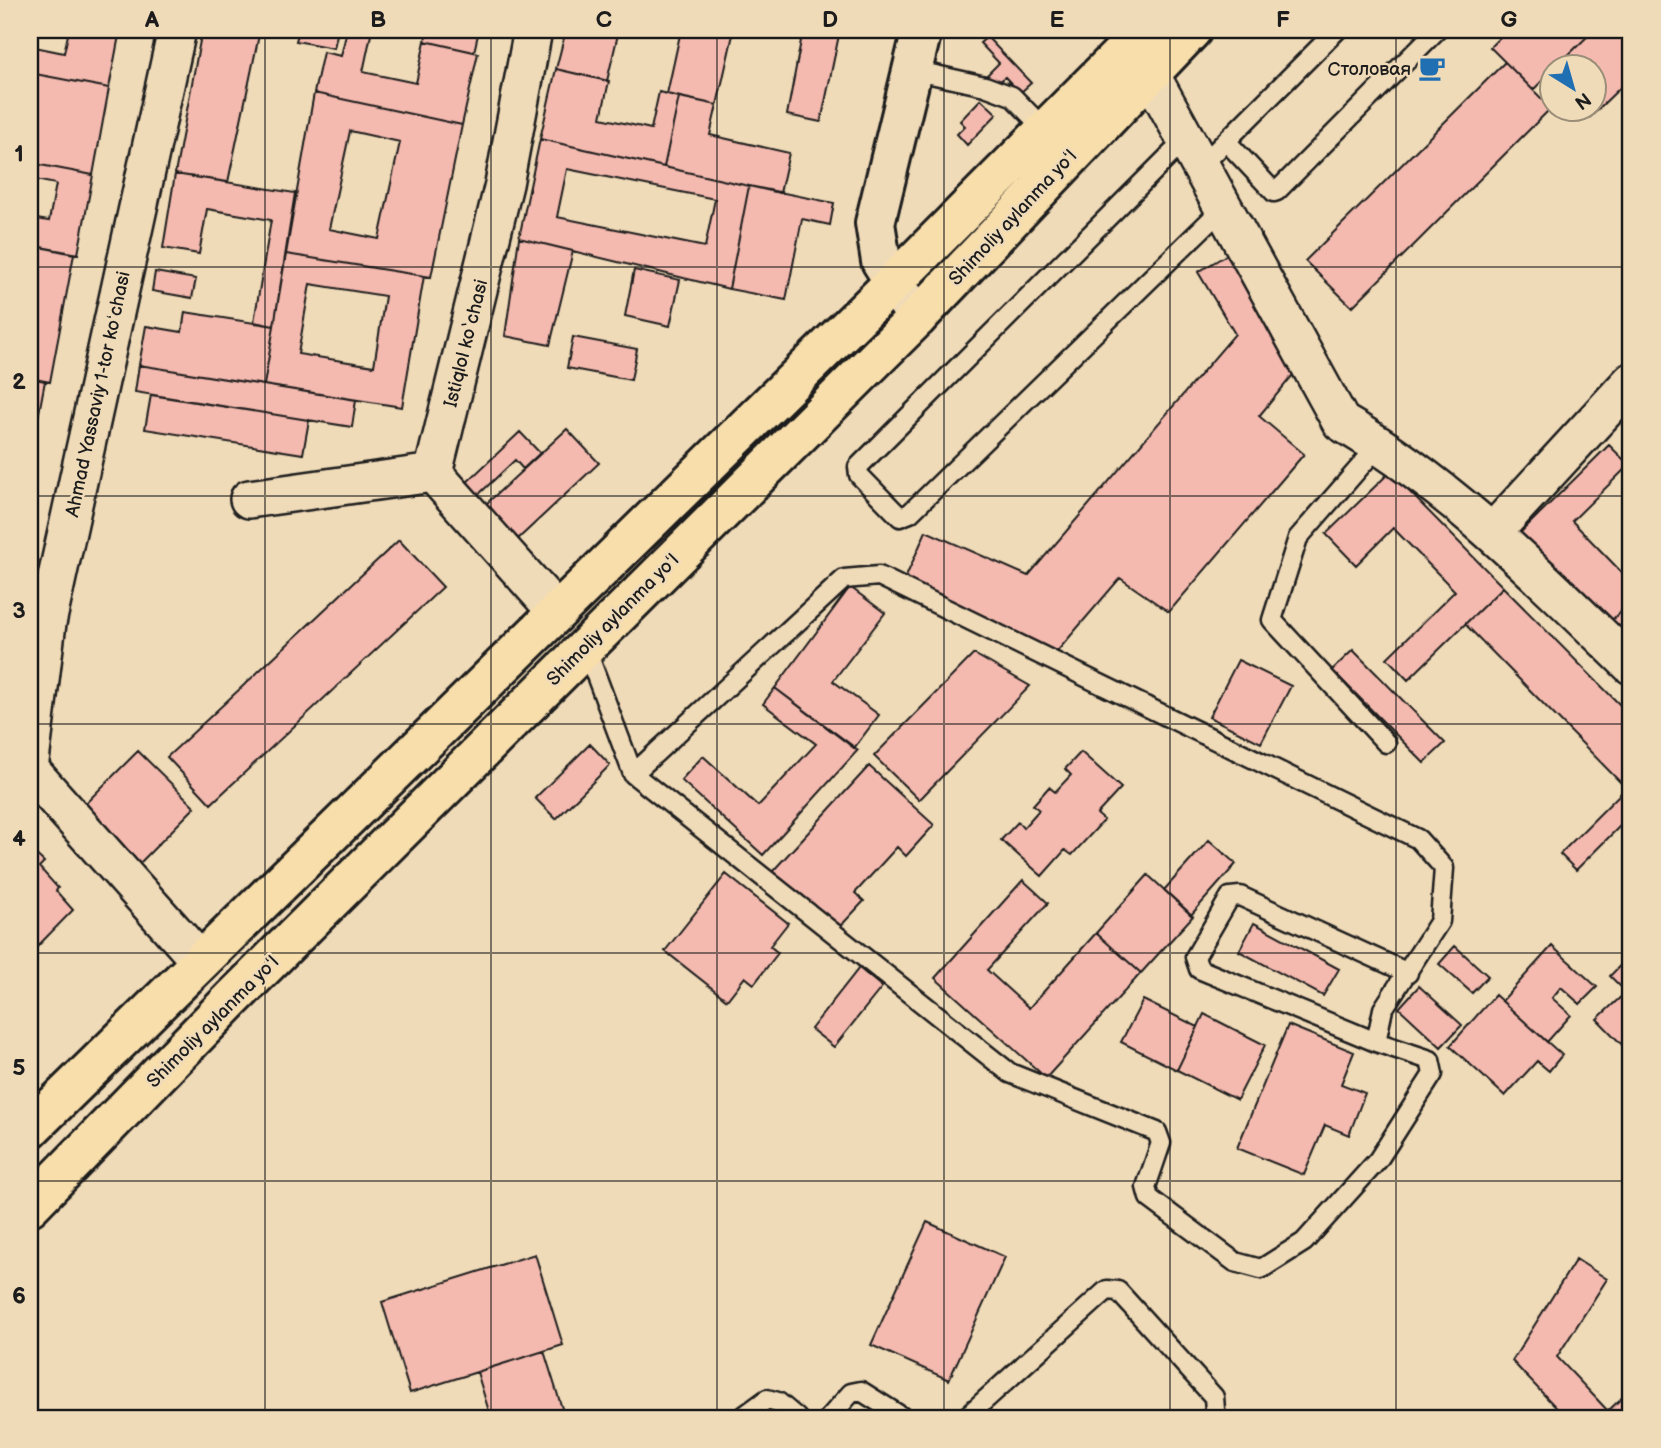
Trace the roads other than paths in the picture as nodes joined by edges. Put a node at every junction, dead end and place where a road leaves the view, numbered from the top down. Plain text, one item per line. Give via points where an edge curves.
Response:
1 (177, 30) edge
2 (533, 30) edge
3 (922, 30) edge
4 (1145, 30) edge
5 (1192, 30) edge
6 (1337, 30) edge
7 (1437, 30) edge
8 (913, 70) junction
9 (1149, 72) junction
10 (1045, 130) junction
11 (1226, 141) junction
12 (1193, 153) junction
13 (1223, 208) junction
14 (894, 282) junction
15 (917, 318) junction
16 (1631, 382) edge
17 (1380, 444) junction
18 (433, 473) junction
19 (249, 499) dead end
20 (1493, 532) junction
21 (557, 612) junction
22 (38, 621) edge
23 (585, 646) junction
24 (1631, 665) edge
25 (1387, 743) dead end
26 (30, 761) edge
27 (30, 770) edge
28 (632, 774) junction
29 (200, 961) junction
30 (1408, 972) junction
31 (1376, 1042) junction
32 (30, 1129) edge
33 (30, 1206) edge
34 (741, 1418) edge
35 (797, 1418) edge
36 (830, 1418) edge
37 (904, 1418) edge
38 (965, 1418) edge
39 (1210, 1418) edge

1 - 22 street, Ahmad Yassaviy 1-tor koʻchasi
2 - 18 street, Istiqlol ko‘chasi via 504,184
3 - 8 street
4 - 10 main road, Shimoliy aylanma yoʻl
5 - 9 main road, Shimoliy aylanma yoʻl
6 - 11 lane
7 - 11 lane via 1277,191
8 - 10 lane via 1012,96
8 - 14 street via 875,223 881,261
9 - 12 street
9 - 15 main road, Shimoliy aylanma yoʻl
10 - 14 main road, Shimoliy aylanma yoʻl
11 - 12 lane
12 - 13 street
12 - 13 lane via 858,467 859,475 900,517 910,513
13 - 17 street via 1341,422
14 - 15 street
14 - 21 main road, Shimoliy aylanma yoʻl
15 - 23 main road, Shimoliy aylanma yoʻl
16 - 20 street
17 - 20 street
17 - 25 lane via 1298,538 1272,620
18 - 19 street
18 - 21 street
20 - 24 street
21 - 29 main road, Shimoliy aylanma yoʻl
22 - 26 street, Ahmad Yassaviy 1-tor koʻchasi
23 - 28 lane
23 - 33 main road, Shimoliy aylanma yoʻl
27 - 29 street
28 - 30 lane via 844,579 879,576 1418,839 1444,868 1440,921
28 - 31 lane via 1010,1073 1157,1132 1161,1143 1146,1188 1149,1198 1235,1262 1261,1269 1304,1242 1378,1160 1433,1074 1430,1060
29 - 32 main road, Shimoliy aylanma yoʻl
30 - 31 lane via 1383,1009
30 - 31 lane via 1240,896 1230,897 1195,957 1199,969
34 - 35 lane via 766,1399 778,1402
36 - 37 lane via 851,1393 861,1391
38 - 39 lane via 1107,1290 1118,1291 1214,1397

